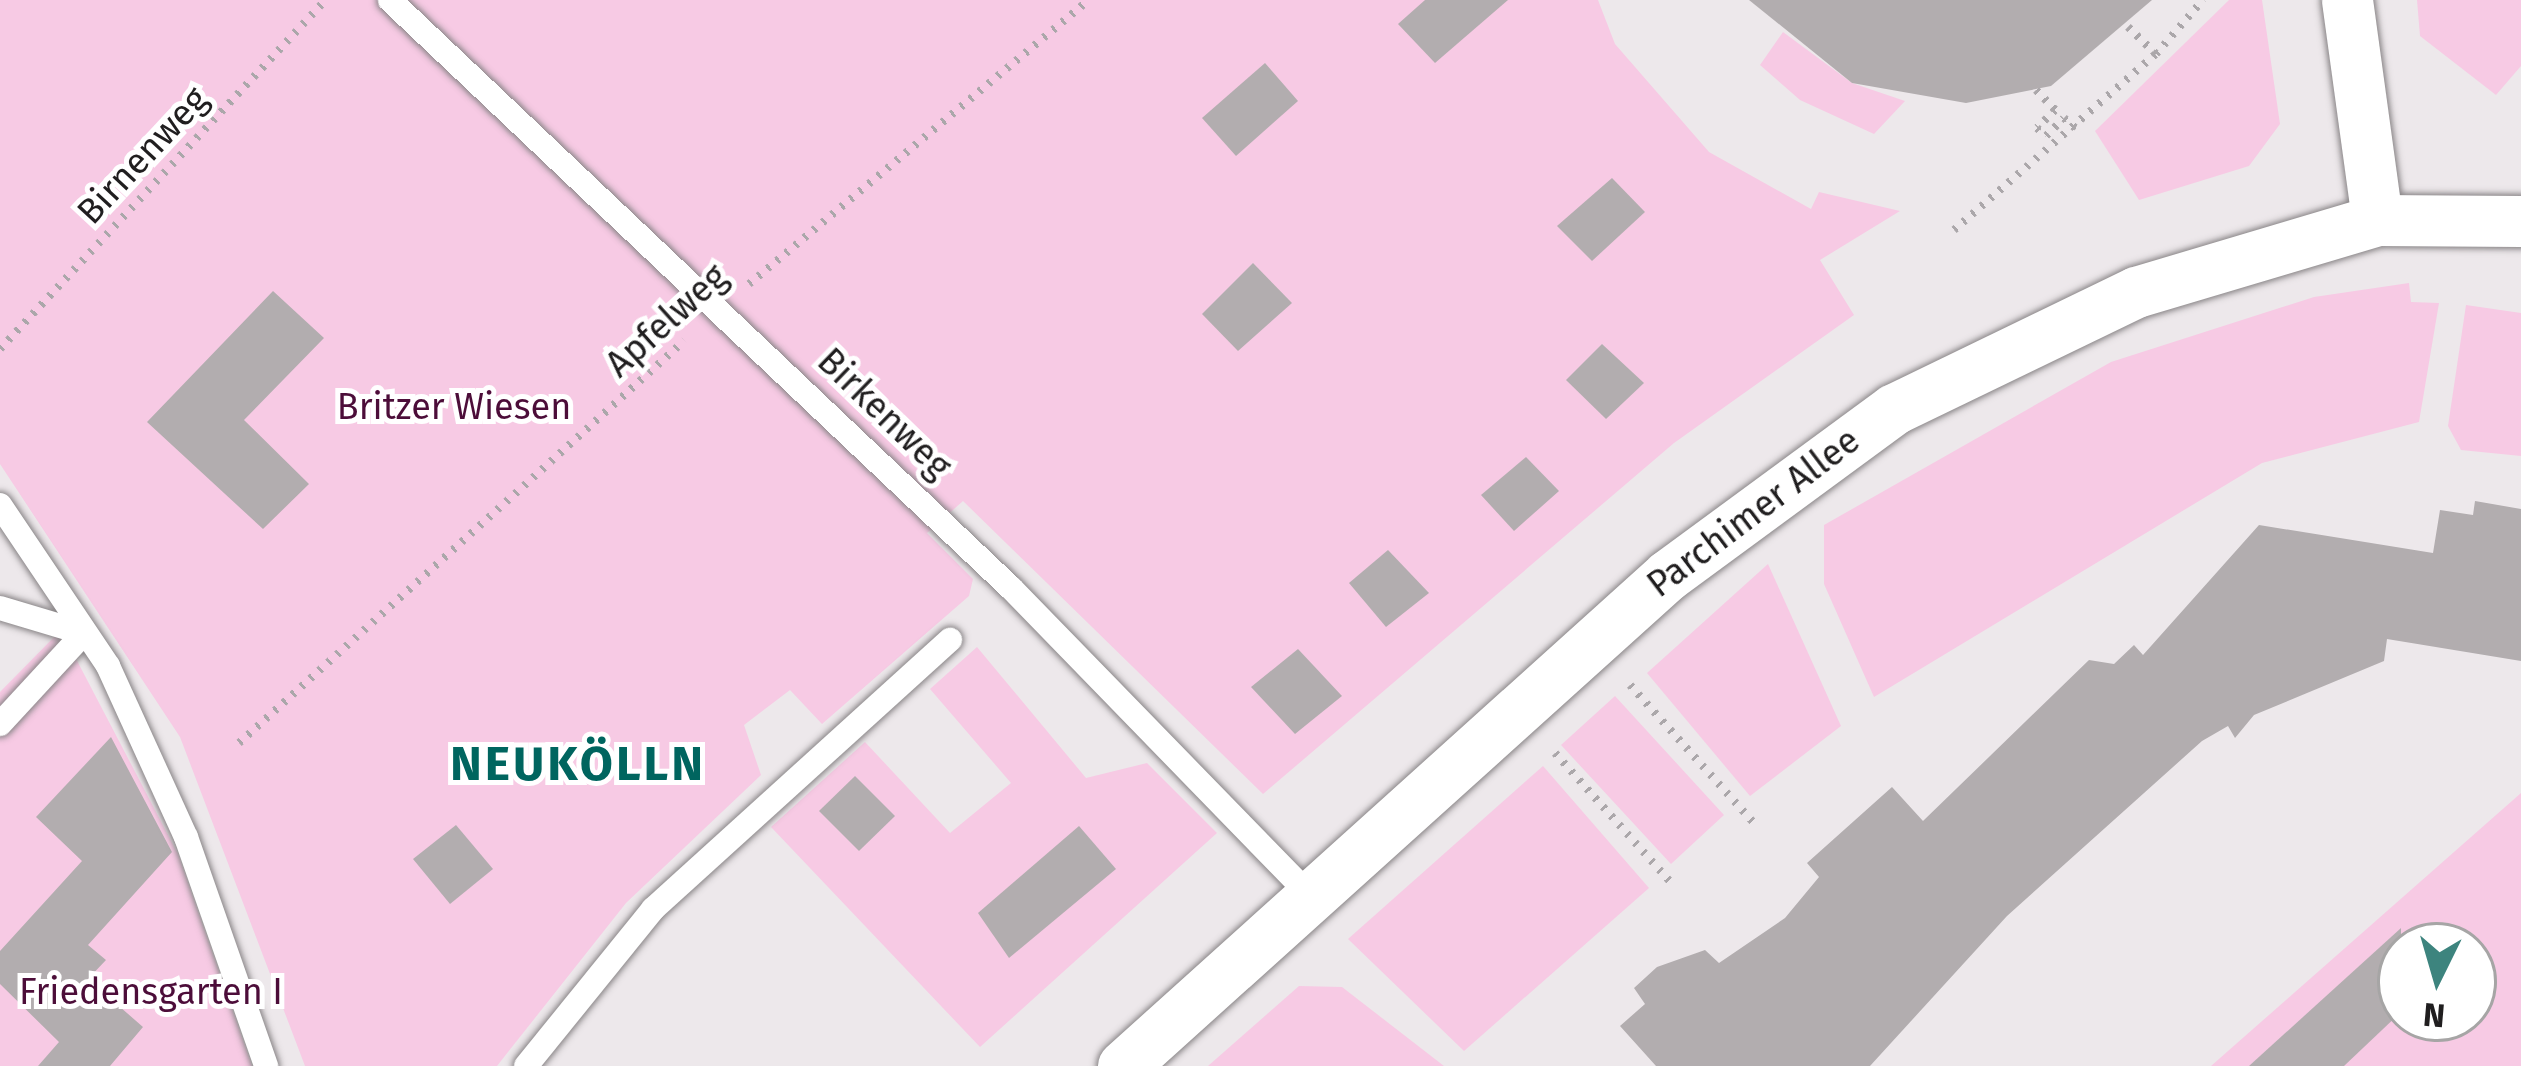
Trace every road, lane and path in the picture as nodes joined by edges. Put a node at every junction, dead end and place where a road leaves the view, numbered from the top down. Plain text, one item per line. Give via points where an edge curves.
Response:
1 (326, 0) edge
2 (390, 0) edge
3 (1089, 0) edge
4 (2203, 0) edge
5 (2347, 0) edge
6 (2128, 27) dead end
7 (2156, 54) junction
8 (2036, 89) dead end
9 (2075, 128) junction
10 (2377, 220) junction
11 (2521, 221) edge
12 (1954, 230) dead end
13 (722, 307) junction
14 (0, 349) edge
15 (0, 505) edge
16 (0, 608) edge
17 (84, 633) junction
18 (950, 640) dead end
19 (1592, 643) junction
20 (1518, 711) junction
21 (0, 724) edge
22 (239, 743) dead end
23 (1753, 822) dead end
24 (1674, 886) dead end
25 (1311, 897) junction
26 (266, 1066) edge
27 (526, 1066) edge
28 (1124, 1066) edge

1 - 14 path, Birnenweg
2 - 13 lane, Birkenweg
3 - 13 path, Apfelweg
4 - 7 path
5 - 10 street
6 - 7 path
7 - 9 path
8 - 9 path via 2055,110 2037,128 2046,136 2064,118
9 - 12 path
10 - 11 street, Parchimer Allee
10 - 19 street, Parchimer Allee via 2136,292 1912,399 1759,502
13 - 22 path, Apfelweg
13 - 25 lane, Birkenweg
15 - 17 lane
16 - 17 lane
17 - 21 lane
17 - 26 lane via 186,837
18 - 27 lane via 653,909
19 - 20 street, Parchimer Allee
19 - 23 path
20 - 24 path
20 - 25 street, Parchimer Allee
25 - 28 street, Parchimer Allee

